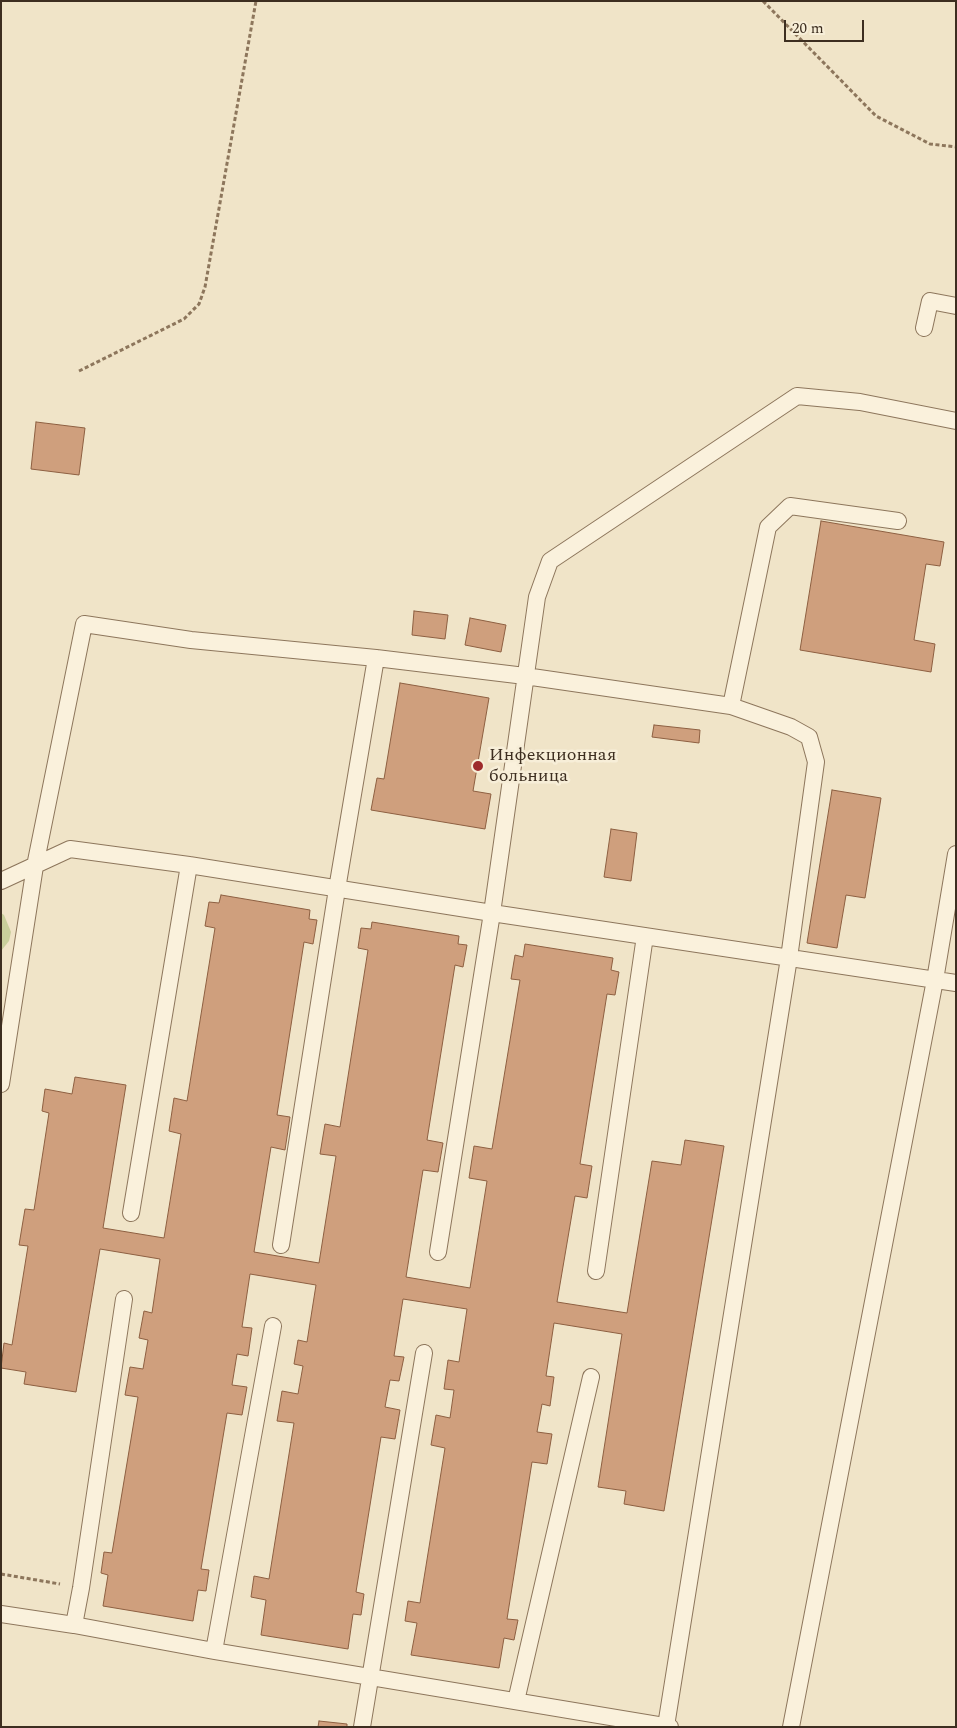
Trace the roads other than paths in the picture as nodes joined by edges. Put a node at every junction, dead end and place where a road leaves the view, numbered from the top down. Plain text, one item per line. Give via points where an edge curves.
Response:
1 (956, 306) edge
2 (924, 328) dead end
3 (956, 421) edge
4 (898, 521) dead end
5 (376, 658) junction
6 (525, 676) junction
7 (731, 706) junction
8 (956, 854) edge
9 (189, 865) junction
10 (35, 866) junction
11 (1, 881) edge
12 (337, 889) junction
13 (492, 913) junction
14 (645, 936) junction
15 (789, 958) junction
16 (935, 980) junction
17 (956, 983) edge
18 (1, 1084) edge
19 (131, 1213) dead end
20 (281, 1245) dead end
21 (438, 1252) dead end
22 (596, 1271) dead end
23 (124, 1299) dead end
24 (273, 1326) dead end
25 (424, 1353) dead end
26 (591, 1377) dead end
27 (1, 1614) edge
28 (74, 1625) junction
29 (214, 1651) junction
30 (371, 1677) junction
31 (516, 1701) junction
32 (668, 1726) edge
33 (362, 1727) edge
34 (791, 1727) edge

1 - 2 lane via 930,301
3 - 6 lane via 860,402 797,396 550,562 537,597
4 - 7 lane via 790,506 768,527
5 - 6 lane
5 - 10 lane via 190,640 84,624
5 - 12 lane
6 - 7 lane
6 - 13 lane
7 - 15 lane via 791,727 809,737 816,762
8 - 16 lane
9 - 10 lane via 70,850
9 - 12 lane
9 - 19 lane
10 - 11 lane
10 - 18 lane
12 - 13 lane
12 - 20 lane
13 - 14 lane
13 - 21 lane
14 - 15 lane
14 - 22 lane
15 - 16 lane
15 - 32 lane
16 - 17 lane
16 - 34 lane
23 - 28 lane
24 - 29 lane
25 - 30 lane
26 - 31 lane
27 - 28 lane
28 - 29 lane
29 - 30 lane
30 - 31 lane
30 - 33 lane
31 - 32 lane

